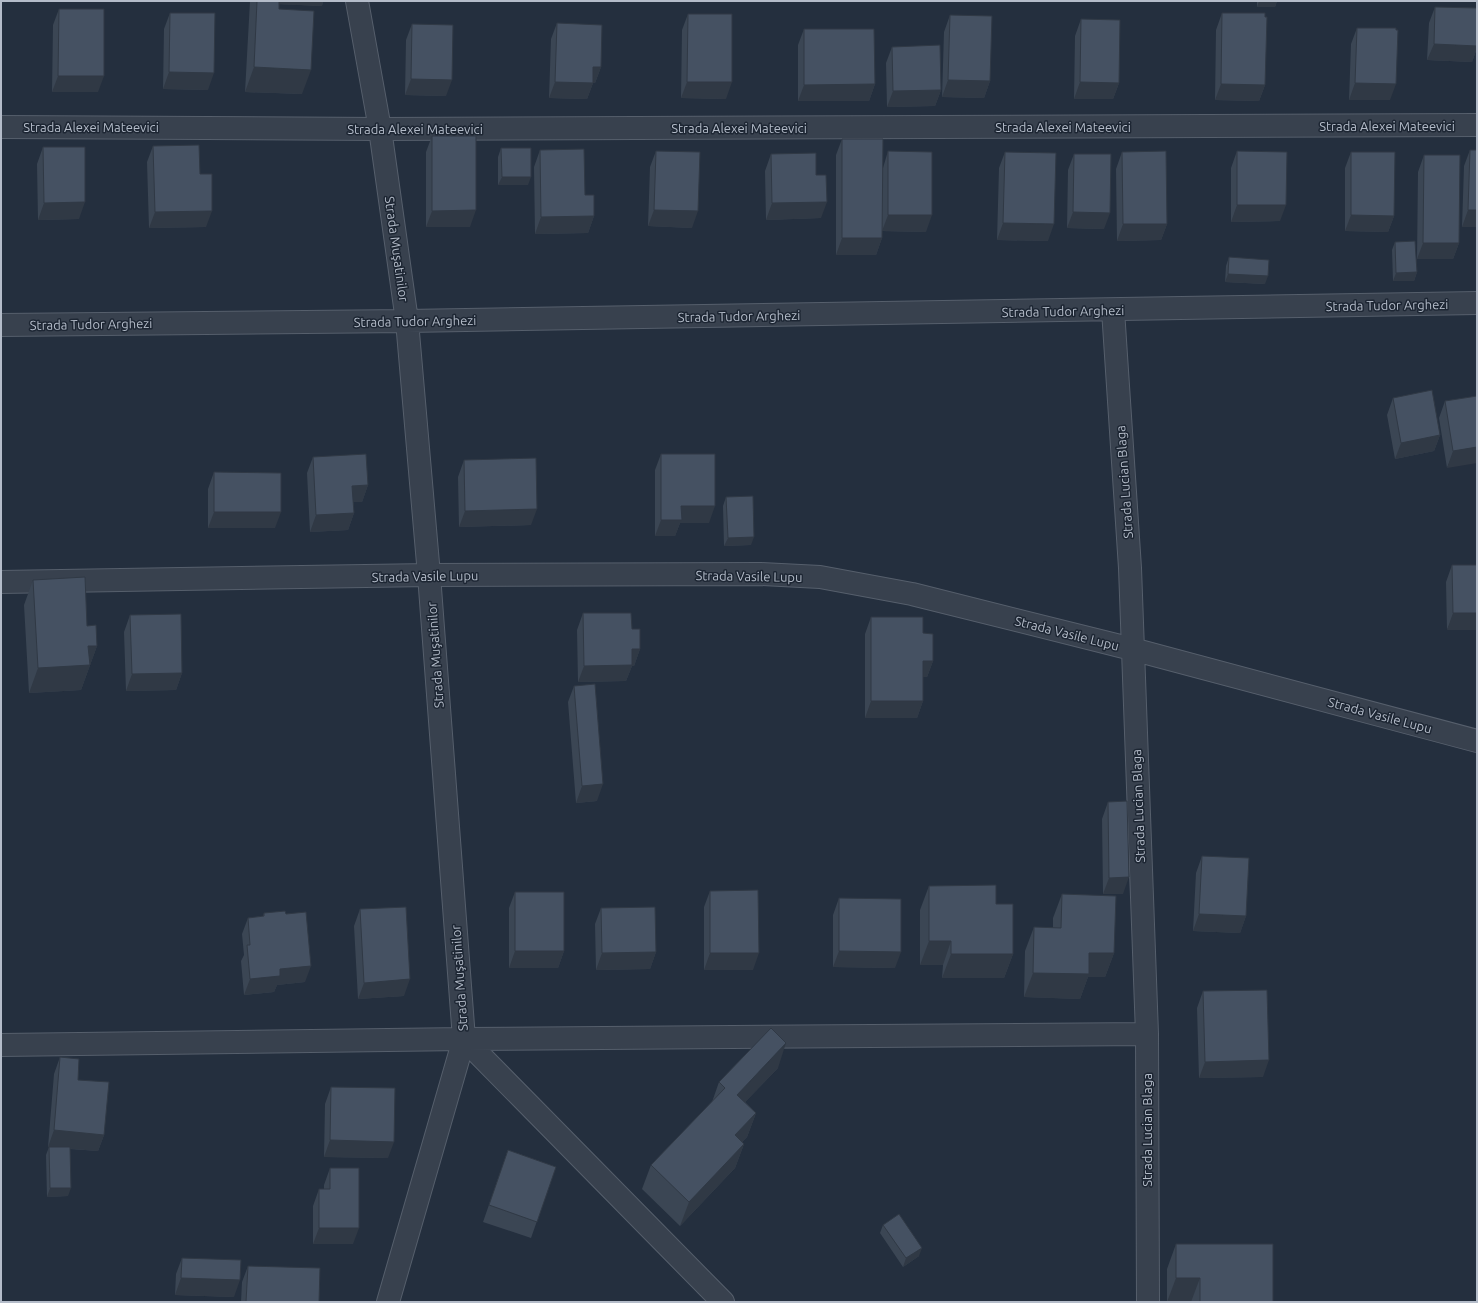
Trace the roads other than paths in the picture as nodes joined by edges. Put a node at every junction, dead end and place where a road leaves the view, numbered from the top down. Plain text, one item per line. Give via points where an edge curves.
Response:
1 (357, 1) edge
2 (1477, 126) edge
3 (1, 127) edge
4 (380, 129) junction
5 (1477, 303) edge
6 (1113, 310) junction
7 (407, 321) junction
8 (1, 325) edge
9 (429, 575) junction
10 (1, 582) edge
11 (1132, 649) junction
12 (1477, 741) edge
13 (1147, 1034) junction
14 (464, 1040) junction
15 (1, 1045) edge
16 (388, 1302) edge
17 (723, 1302) edge
18 (1148, 1302) edge

1 - 4 street, Strada Muşatinilor
2 - 4 street, Strada Alexei Mateevici
3 - 4 street, Strada Alexei Mateevici
4 - 7 street, Strada Muşatinilor
5 - 6 street, Strada Tudor Arghezi
6 - 7 street, Strada Tudor Arghezi
6 - 11 street, Strada Lucian Blaga via 1130,568
7 - 8 street, Strada Tudor Arghezi
7 - 9 street, Strada Muşatinilor
9 - 10 street, Strada Vasile Lupu
9 - 11 street, Strada Vasile Lupu via 761,574 820,577 912,594
9 - 14 street, Strada Muşatinilor
11 - 12 street, Strada Vasile Lupu
11 - 13 street, Strada Lucian Blaga
13 - 14 street
13 - 18 street, Strada Lucian Blaga
14 - 15 street
14 - 16 street, Strada Muşatinilor
14 - 17 street

